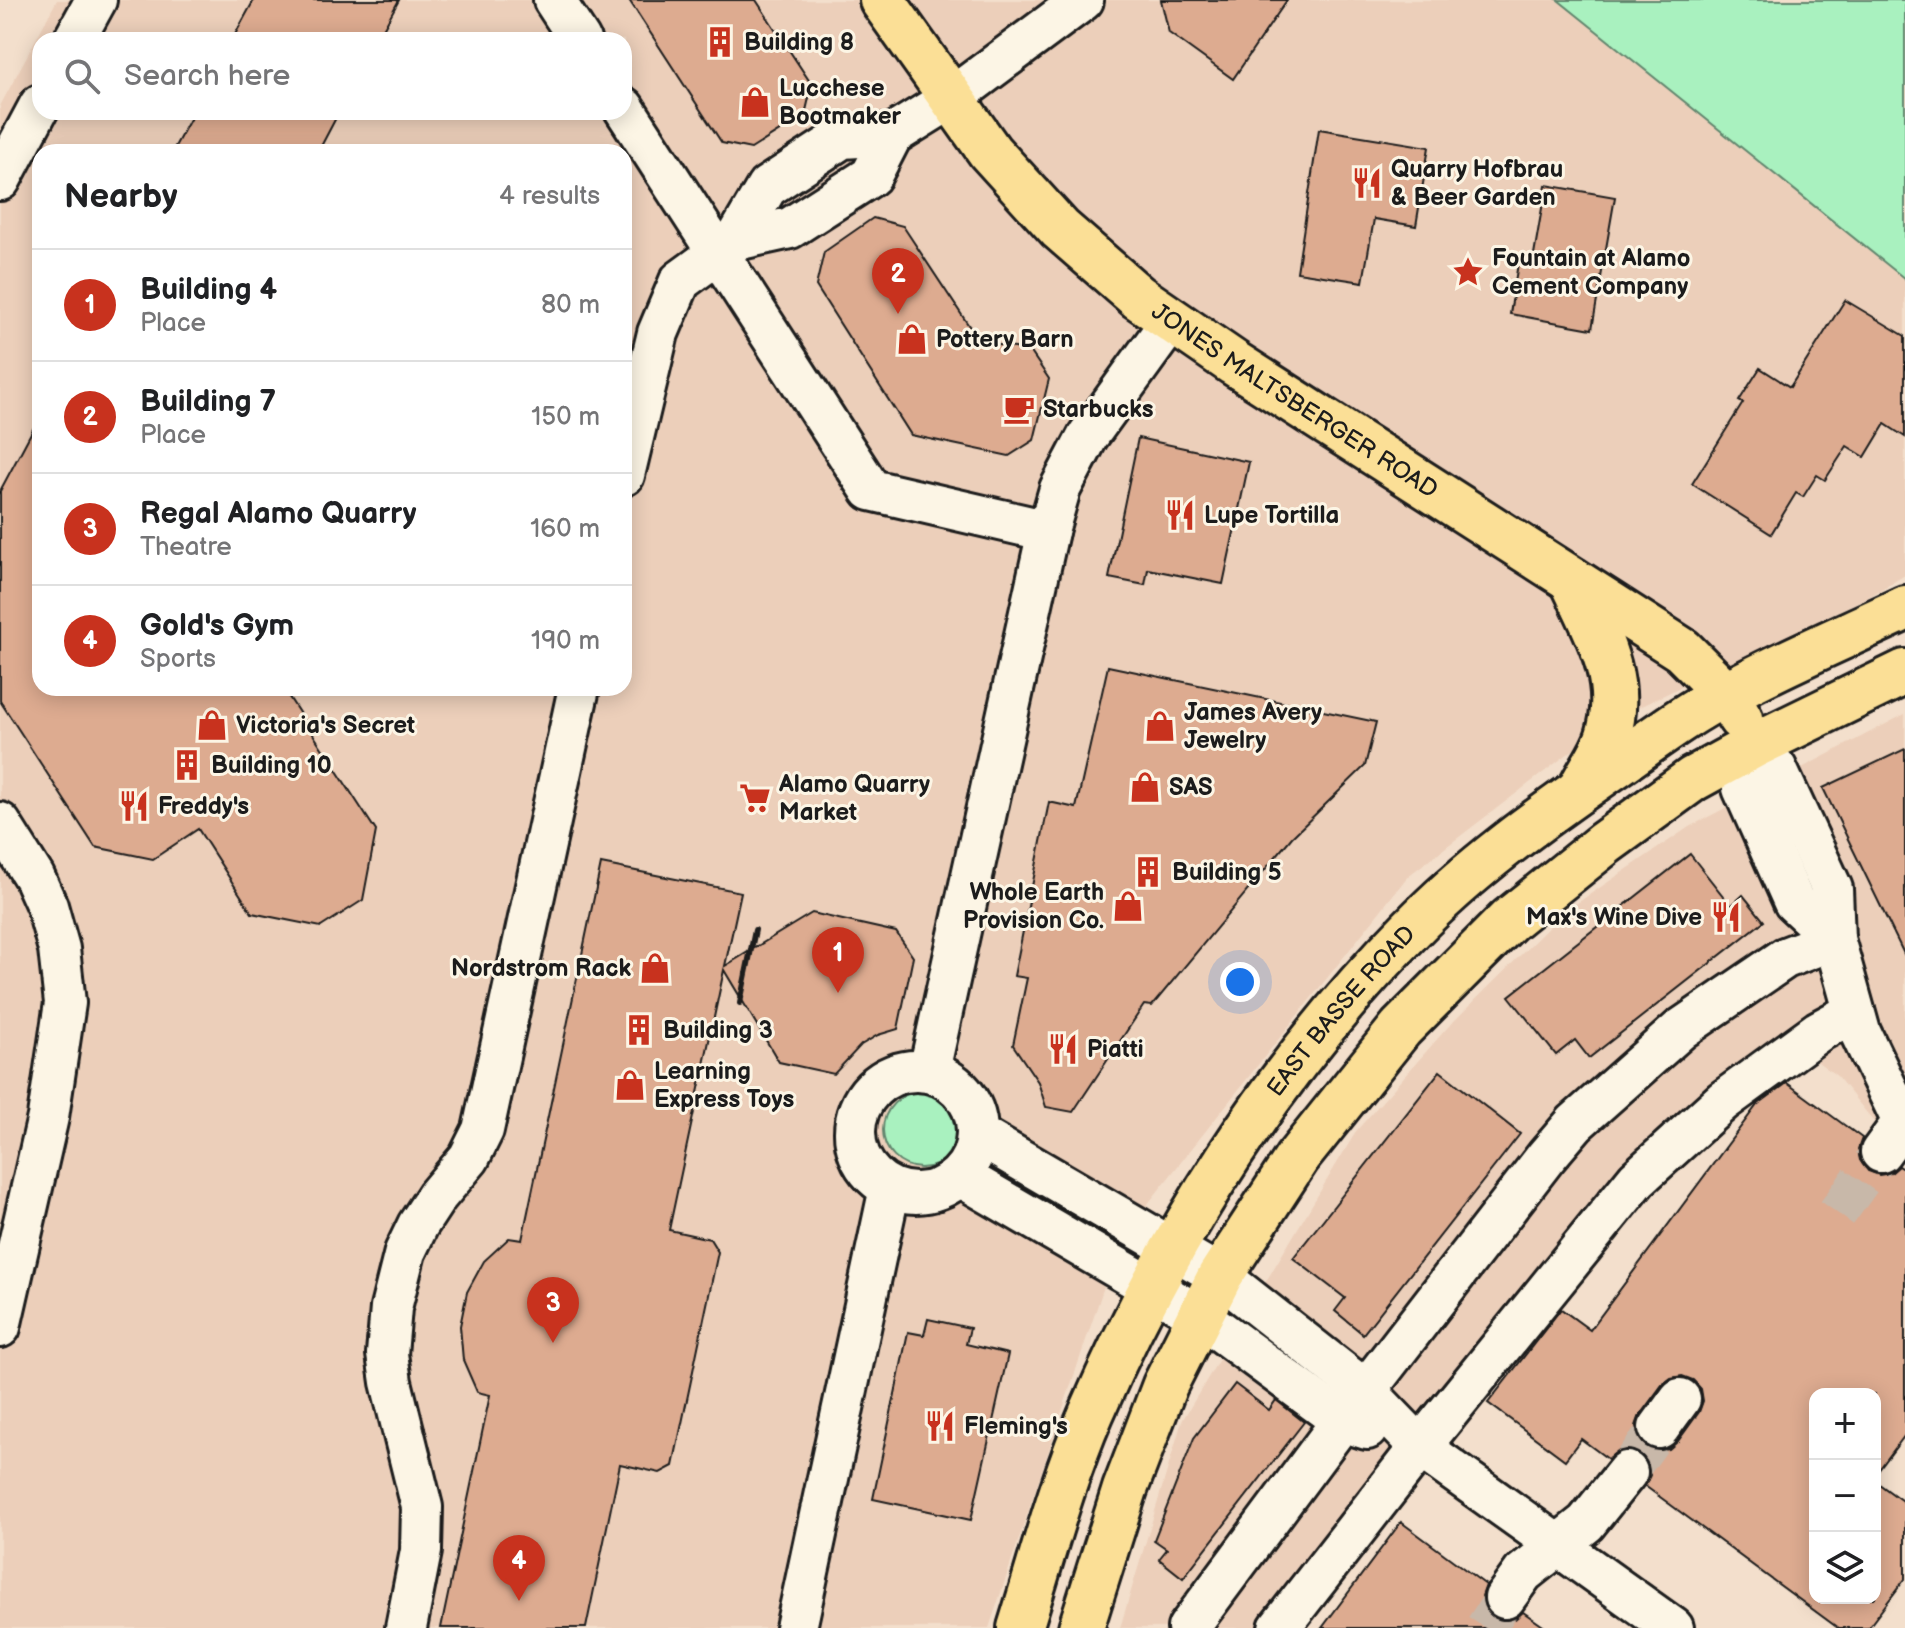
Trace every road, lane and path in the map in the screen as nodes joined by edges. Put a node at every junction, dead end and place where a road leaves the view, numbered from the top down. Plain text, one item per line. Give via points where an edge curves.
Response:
1 (96, 0) edge
2 (554, 0) edge
3 (882, 0) edge
4 (1083, 0) edge
5 (78, 32) edge
6 (575, 32) edge
7 (950, 99) junction
8 (632, 119) edge
9 (32, 120) edge
10 (0, 180) edge
11 (728, 247) junction
12 (1172, 320) junction
13 (632, 442) edge
14 (1048, 531) junction
15 (1572, 580) junction
16 (1905, 608) edge
17 (1905, 672) edge
18 (1725, 693) junction
19 (577, 696) edge
20 (1755, 745) junction
21 (1579, 791) junction
22 (0, 823) edge
23 (1834, 939) junction
24 (1854, 1012) junction
25 (929, 1071) junction
26 (978, 1135) junction
27 (1881, 1152) tunnel mouth
28 (960, 1176) junction
29 (890, 1188) junction
30 (1175, 1248) junction
31 (1220, 1276) junction
32 (1152, 1287) junction
33 (1200, 1316) junction
34 (0, 1327) edge
35 (1354, 1406) junction
36 (1420, 1447) junction
37 (1627, 1472) tunnel mouth
38 (1556, 1546) junction
39 (1505, 1598) tunnel mouth
40 (406, 1628) edge
41 (796, 1628) edge
42 (1020, 1628) edge
43 (1081, 1628) edge
44 (1188, 1628) edge
45 (1279, 1628) edge
46 (1673, 1628) edge

1 - 5 lane
2 - 6 lane
3 - 7 main road, JONES MALTSBERGER ROAD
4 - 7 lane
7 - 11 lane via 892,135 871,176 790,228
7 - 12 main road, JONES MALTSBERGER ROAD via 1060,229
8 - 11 lane
9 - 10 lane
11 - 13 lane via 680,281 658,333
11 - 14 lane via 871,490
12 - 14 lane via 1088,436 1060,489
12 - 15 main road, JONES MALTSBERGER ROAD
14 - 25 lane
15 - 18 main road, JONES MALTSBERGER ROAD via 1682,650
15 - 21 main road via 1614,686 1608,738
16 - 18 main road, EAST BASSE ROAD
17 - 20 main road
18 - 20 main road, JONES MALTSBERGER ROAD
18 - 21 main road, EAST BASSE ROAD
19 - 40 lane via 483,1130 469,1158 418,1225 397,1275 387,1354 418,1484 423,1530
20 - 23 lane via 1743,788 1794,902
20 - 31 main road via 1693,779 1509,920 1392,1040 1297,1158
21 - 30 main road, EAST BASSE ROAD via 1413,927 1354,991 1244,1135
22 - 34 lane via 47,906 65,1003 48,1117
23 - 24 lane
23 - 35 lane via 1785,958 1681,1029 1575,1123
24 - 27 lane via 1903,1122
24 - 36 lane via 1723,1101 1637,1179
25 - 26 lane via 959,1087 977,1118
25 - 29 lane via 908,1070 888,1077 859,1106 856,1147 865,1166
26 - 28 lane
26 - 30 lane
28 - 29 lane via 927,1193
28 - 32 lane
29 - 41 lane
30 - 31 lane
30 - 32 main road, EAST BASSE ROAD
31 - 33 main road
31 - 35 lane
32 - 33 lane
32 - 42 main road, EAST BASSE ROAD via 1090,1417
33 - 35 lane
33 - 43 main road via 1165,1385 1131,1474
35 - 36 lane
35 - 44 lane
36 - 38 lane
36 - 45 lane
37 - 38 lane via 1586,1523
38 - 39 lane via 1523,1573
38 - 46 lane

